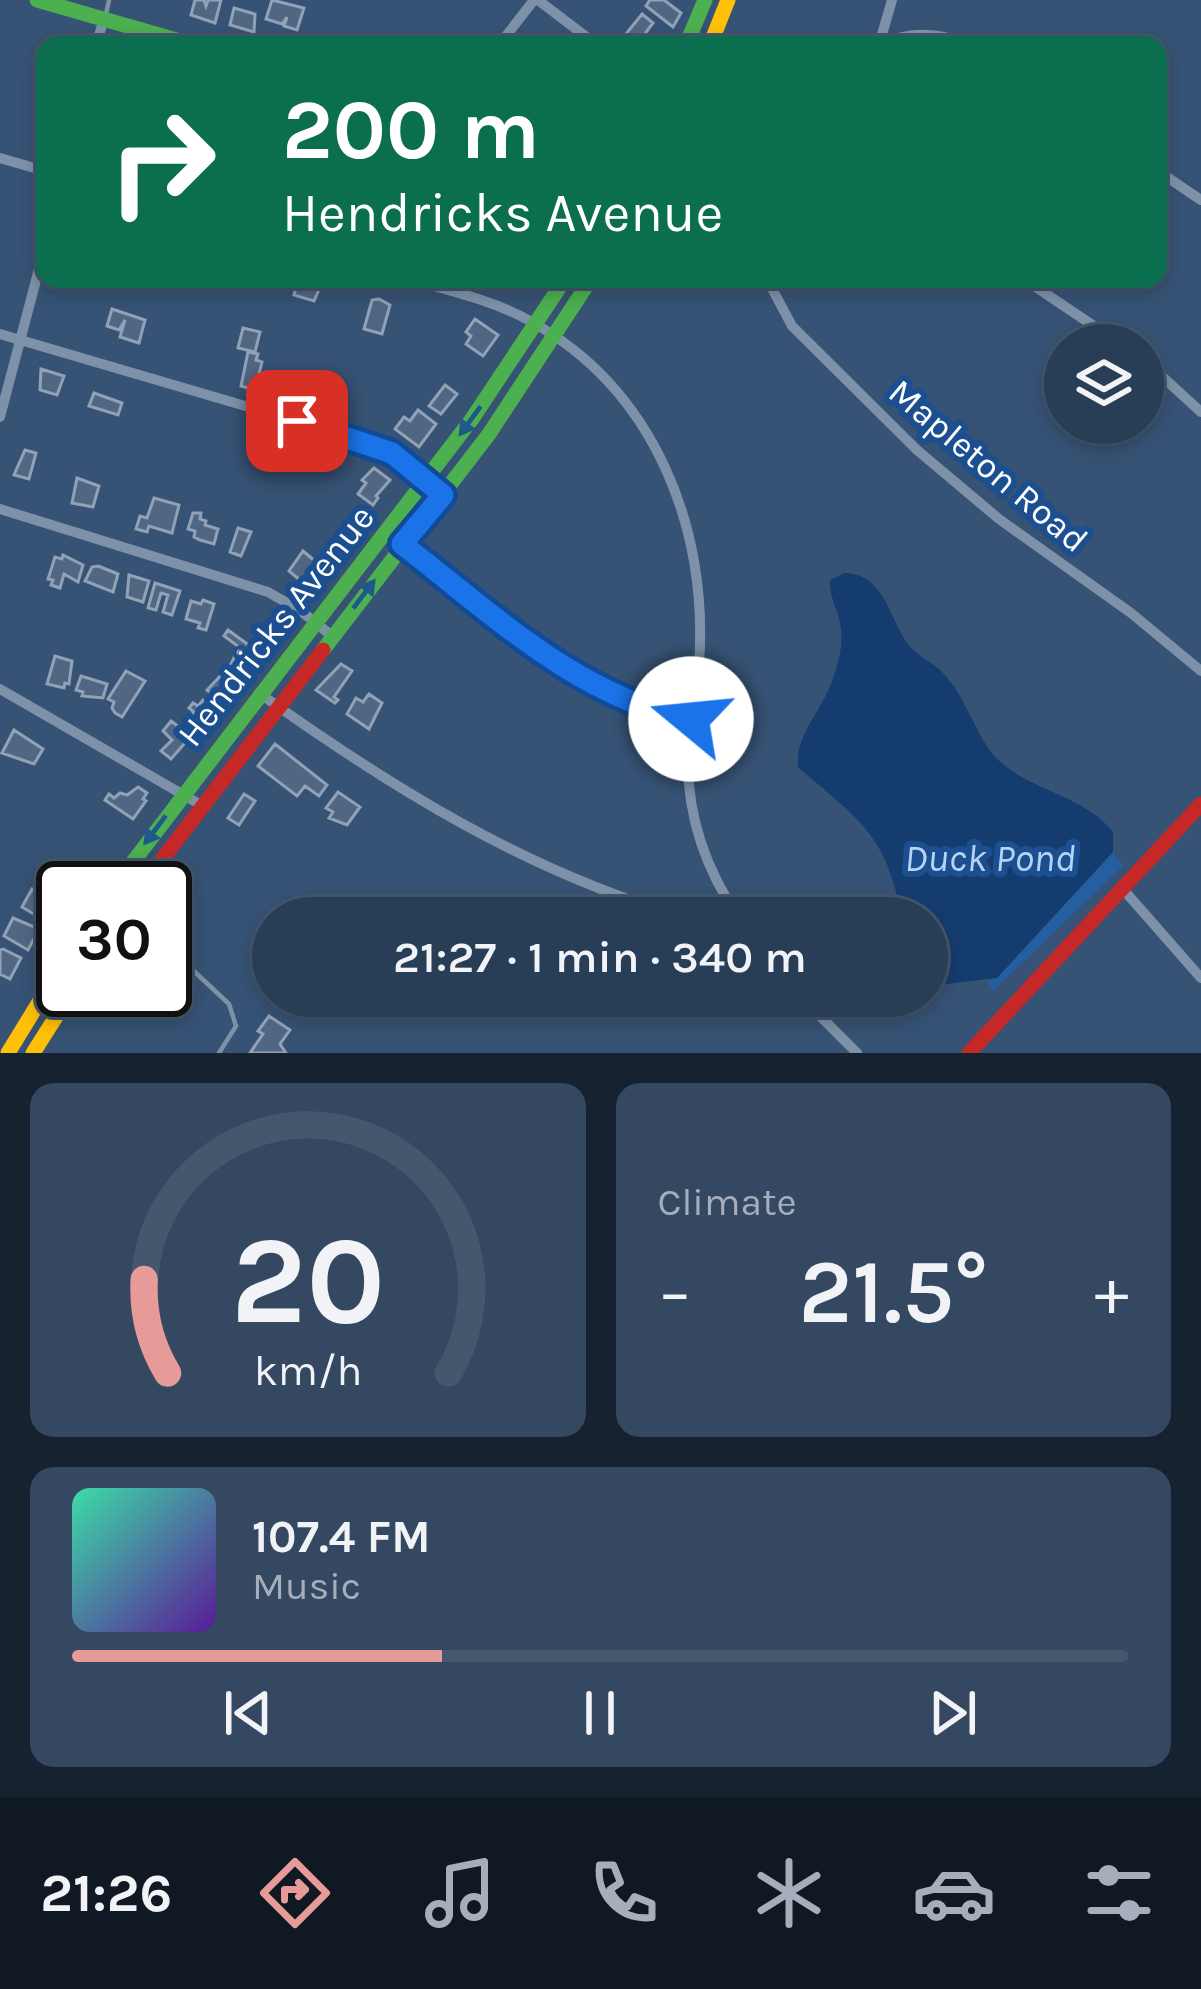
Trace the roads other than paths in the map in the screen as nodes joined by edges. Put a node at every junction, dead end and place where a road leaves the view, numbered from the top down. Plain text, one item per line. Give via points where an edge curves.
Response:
1 (37, 0) edge
2 (110, 0) edge
3 (536, 0) edge
4 (704, 0) edge
5 (728, 0) edge
6 (892, 0) edge
7 (104, 20) junction
8 (99, 36) edge
9 (162, 36) edge
10 (507, 36) edge
11 (585, 36) edge
12 (690, 36) edge
13 (714, 36) edge
14 (882, 36) edge
15 (899, 36) edge
16 (930, 36) edge
17 (0, 158) edge
18 (36, 168) edge
19 (1167, 177) edge
20 (1201, 200) edge
21 (36, 280) edge
22 (438, 288) edge
23 (559, 288) edge
24 (586, 288) edge
25 (772, 288) edge
26 (1037, 288) edge
27 (1091, 324) edge
28 (536, 325) junction
29 (0, 334) edge
30 (555, 338) junction
31 (20, 340) junction
32 (1164, 378) edge
33 (1201, 412) edge
34 (0, 417) edge
35 (426, 479) junction
36 (443, 495) junction
37 (0, 509) edge
38 (386, 531) junction
39 (402, 544) junction
40 (314, 621) junction
41 (332, 636) junction
42 (1201, 671) edge
43 (0, 689) edge
44 (259, 693) junction
45 (277, 706) junction
46 (691, 719) junction
47 (184, 792) junction
48 (1201, 804) edge
49 (200, 805) junction
50 (133, 861) edge
51 (160, 861) edge
52 (1122, 888) junction
53 (629, 897) edge
54 (727, 897) edge
55 (192, 970) edge
56 (1201, 978) edge
57 (36, 1007) edge
58 (56, 1017) edge
59 (821, 1017) edge
60 (8, 1053) edge
61 (33, 1053) edge
62 (219, 1053) edge
63 (857, 1053) edge
64 (969, 1053) edge

1 - 7 main road
2 - 7 lane
3 - 10 street
3 - 11 street
4 - 12 main road
5 - 13 main road
6 - 14 street
7 - 8 street
7 - 9 main road
15 - 16 street
17 - 18 street
19 - 20 street
21 - 31 street
22 - 28 street
23 - 28 main road, Hendricks Avenue
24 - 30 main road, Hendricks Avenue
25 - 42 street, Mapleton Road via 791,326 916,450
26 - 27 street
28 - 30 street
28 -> 35 main road, Hendricks Avenue
29 - 31 street
30 - 36 main road, Hendricks Avenue
30 - 46 street via 636,414 676,492 700,604
31 - 34 street
31 - 35 street via 375,444
32 - 33 street
35 - 36 street
35 - 38 main road, Hendricks Avenue
36 - 39 main road, Hendricks Avenue
37 - 40 street via 245,583
38 - 39 street
38 - 40 main road, Hendricks Avenue
41 -> 39 main road, Hendricks Avenue
39 - 46 street via 589,680
40 - 41 street
40 - 44 main road, Hendricks Avenue
41 - 45 main road, Hendricks Avenue
43 - 47 street
44 - 45 street
44 - 47 main road, Hendricks Avenue
45 - 49 main road, Hendricks Avenue
45 - 53 street via 463,827
46 - 54 street via 694,830
47 - 49 street
47 -> 50 main road, Hendricks Avenue
48 - 52 main road
49 - 51 main road, Hendricks Avenue
52 - 56 street
52 - 64 main road
55 - 62 lane via 233,1009 236,1026
57 - 60 main road
58 - 61 main road
59 - 63 street

